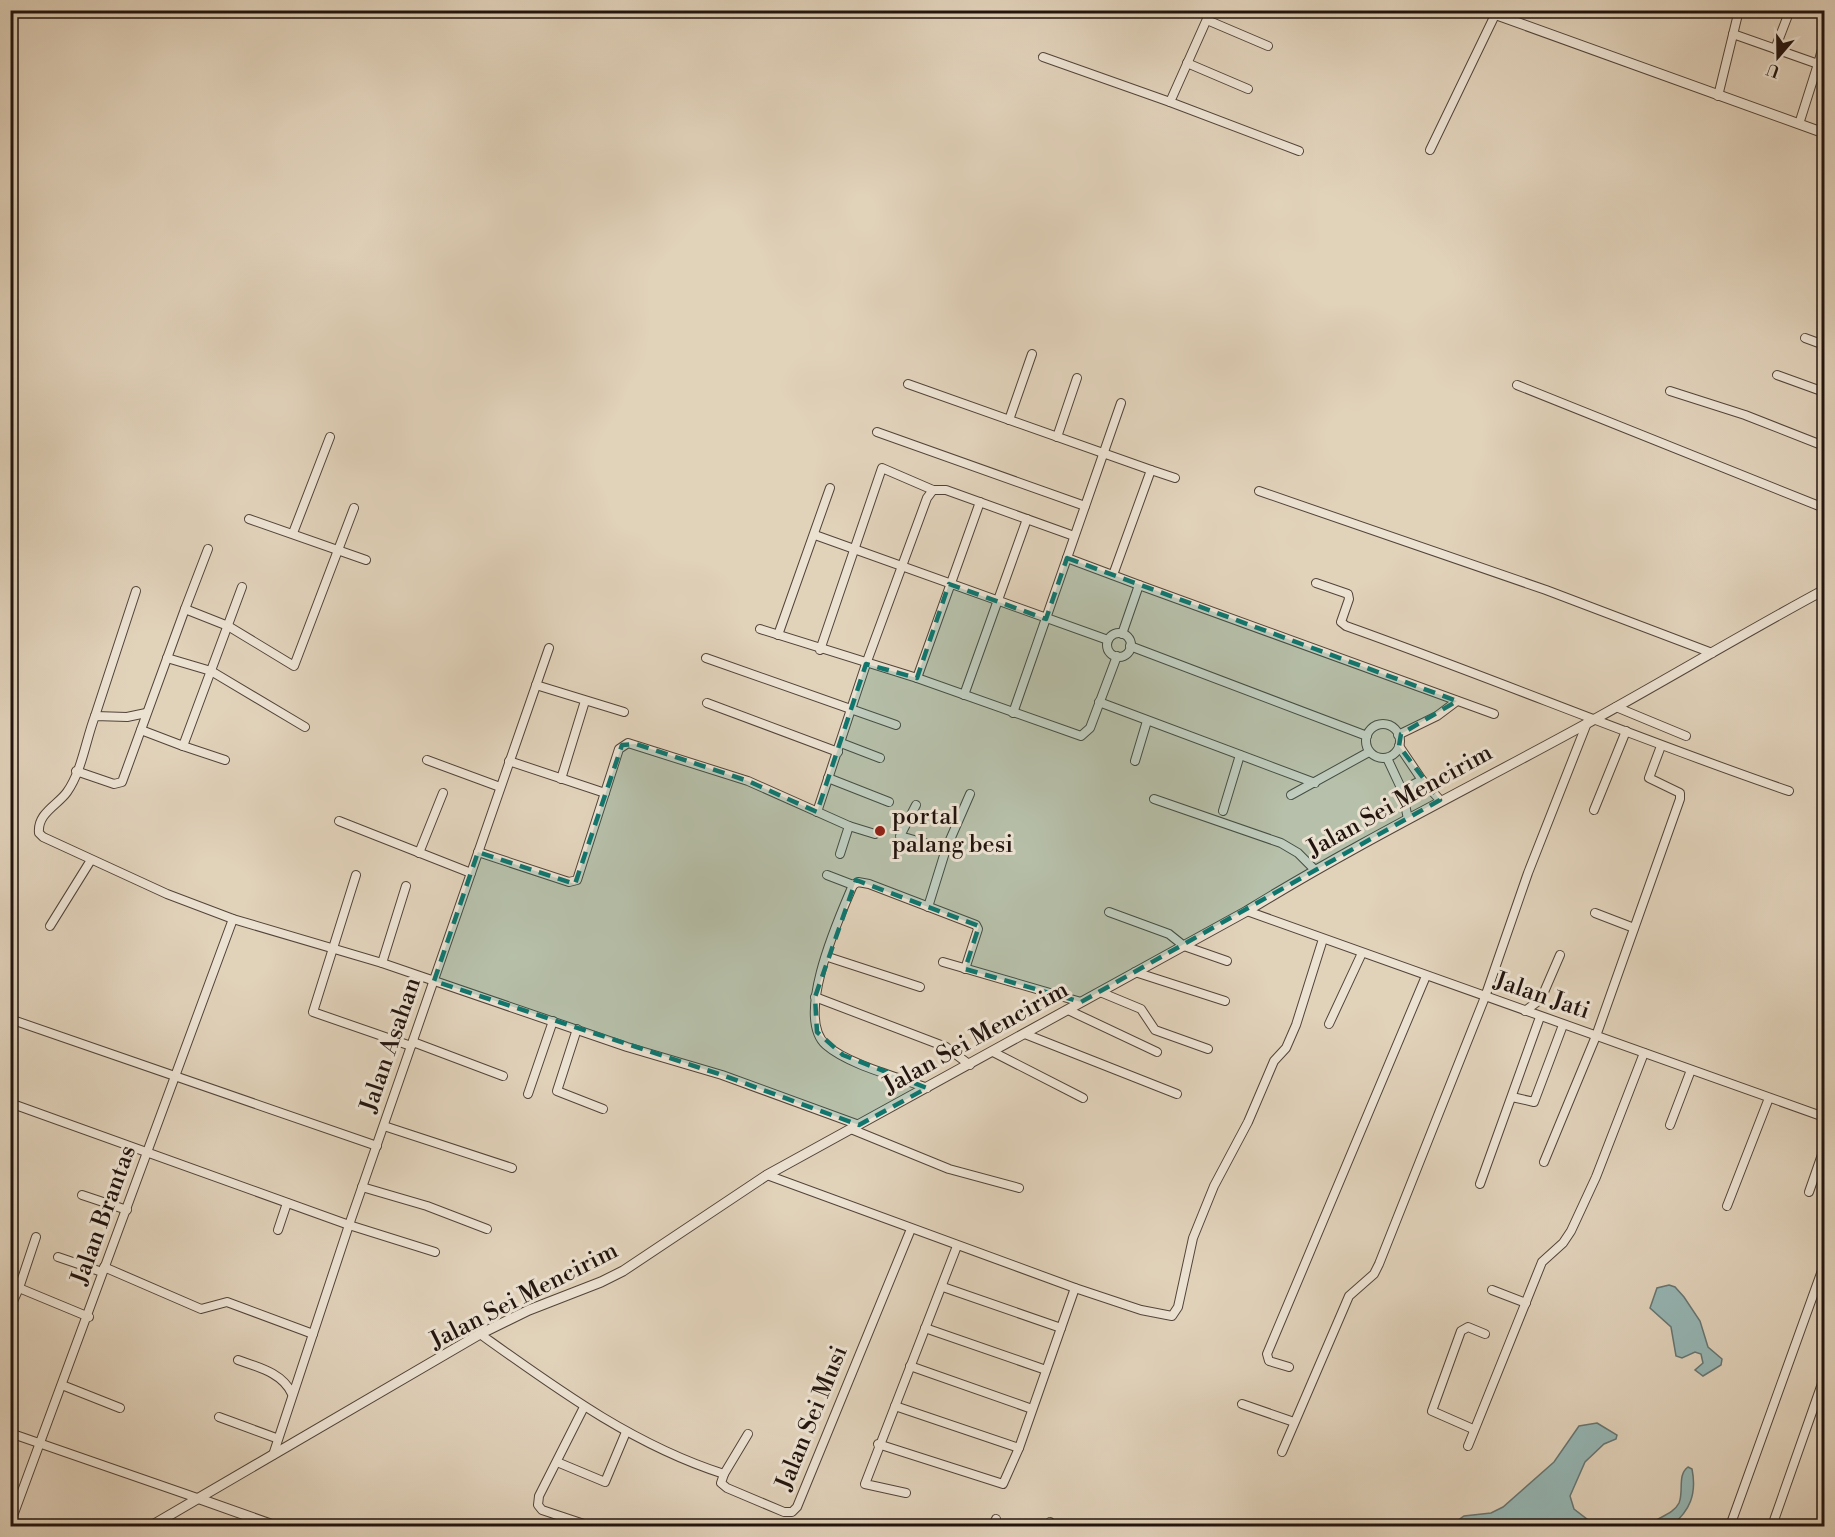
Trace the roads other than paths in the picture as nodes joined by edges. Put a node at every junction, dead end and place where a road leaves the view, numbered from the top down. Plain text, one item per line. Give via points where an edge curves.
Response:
1 (1211, 10) edge
2 (1483, 10) edge
3 (1739, 10) edge
4 (1790, 10) edge
5 (1495, 15) junction
6 (1207, 20) junction
7 (1733, 34) junction
8 (1824, 42) edge
9 (1268, 46) dead end
10 (1775, 49) junction
11 (1043, 57) dead end
12 (1188, 63) junction
13 (1821, 65) edge
14 (1248, 88) dead end
15 (1718, 96) junction
16 (1170, 102) junction
17 (1799, 124) junction
18 (1824, 133) edge
19 (1430, 150) dead end
20 (1299, 151) dead end
21 (1805, 338) dead end
22 (1824, 345) edge
23 (1032, 354) dead end
24 (1777, 375) dead end
25 (1077, 378) dead end
26 (908, 384) dead end
27 (1517, 385) dead end
28 (1670, 391) dead end
29 (1824, 392) edge
30 (1121, 403) dead end
31 (1009, 420) junction
32 (877, 432) dead end
33 (1057, 436) junction
34 (330, 438) dead end
35 (1824, 446) edge
36 (1104, 453) junction
37 (1151, 470) junction
38 (1175, 478) dead end
39 (830, 488) dead end
40 (933, 490) junction
41 (1258, 491) dead end
42 (980, 502) junction
43 (1085, 506) junction
44 (354, 508) dead end
45 (1824, 508) edge
46 (249, 519) dead end
47 (1027, 519) junction
48 (293, 533) junction
49 (814, 535) junction
50 (1074, 536) junction
51 (208, 549) dead end
52 (853, 549) junction
53 (339, 550) junction
54 (1067, 558) junction
55 (366, 560) dead end
56 (902, 567) junction
57 (1113, 575) junction
58 (1316, 583) dead end
59 (949, 584) junction
60 (1139, 585) junction
61 (242, 586) dead end
62 (1824, 590) edge
63 (136, 591) dead end
64 (996, 602) junction
65 (185, 609) junction
66 (1046, 619) junction
67 (228, 626) junction
68 (760, 629) dead end
69 (1122, 634) junction
70 (778, 635) junction
71 (1108, 640) junction
72 (1130, 645) junction
73 (549, 648) dead end
74 (820, 650) junction
75 (1712, 653) junction
76 (1117, 656) junction
77 (167, 658) junction
78 (706, 658) dead end
79 (866, 664) junction
80 (211, 670) junction
81 (917, 678) junction
82 (536, 685) junction
83 (964, 695) junction
84 (585, 701) junction
85 (1456, 701) junction
86 (1099, 702) junction
87 (707, 704) dead end
88 (1616, 707) junction
89 (852, 708) junction
90 (624, 712) dead end
91 (146, 713) junction
92 (1013, 713) junction
93 (1494, 714) dead end
94 (95, 716) junction
95 (1591, 721) junction
96 (1147, 722) junction
97 (896, 724) dead end
98 (305, 727) dead end
99 (141, 730) junction
100 (1626, 731) junction
101 (1398, 735) junction
102 (1367, 736) junction
103 (1686, 736) dead end
104 (183, 746) junction
105 (1400, 746) junction
106 (1661, 746) junction
107 (840, 748) junction
108 (1369, 752) junction
109 (1240, 755) junction
110 (880, 758) dead end
111 (1387, 758) junction
112 (225, 760) dead end
113 (427, 760) dead end
114 (509, 761) junction
115 (1135, 761) dead end
116 (76, 771) junction
117 (828, 778) junction
118 (561, 779) junction
119 (1422, 780) junction
120 (1315, 783) junction
121 (500, 787) junction
122 (1402, 790) junction
123 (1790, 791) dead end
124 (443, 792) dead end
125 (605, 793) junction
126 (970, 794) dead end
127 (1291, 795) dead end
128 (1154, 799) dead end
129 (1440, 800) junction
130 (889, 802) dead end
131 (916, 805) dead end
132 (1594, 810) dead end
133 (1223, 811) dead end
134 (817, 812) junction
135 (1408, 819) junction
136 (339, 821) dead end
137 (849, 826) junction
138 (875, 834) dead end
139 (946, 849) junction
140 (478, 852) junction
141 (419, 853) junction
142 (840, 854) dead end
143 (91, 860) junction
144 (1314, 869) junction
145 (471, 873) junction
146 (356, 875) dead end
147 (827, 875) dead end
148 (853, 885) junction
149 (406, 886) dead end
150 (928, 907) junction
151 (1247, 911) junction
152 (1109, 912) dead end
153 (1595, 913) dead end
154 (233, 919) junction
155 (50, 926) dead end
156 (1634, 928) junction
157 (1323, 939) junction
158 (1184, 946) junction
159 (334, 948) junction
160 (1362, 953) junction
161 (1560, 955) dead end
162 (828, 957) junction
163 (1227, 961) dead end
164 (944, 962) dead end
165 (382, 963) junction
166 (965, 969) junction
167 (1135, 972) junction
168 (1426, 976) junction
169 (434, 981) junction
170 (920, 987) dead end
171 (1100, 992) junction
172 (815, 997) junction
173 (1485, 997) junction
174 (1225, 1001) dead end
175 (1081, 1002) junction
176 (1068, 1010) junction
177 (1525, 1011) junction
178 (1540, 1017) junction
179 (10, 1019) edge
180 (553, 1021) junction
181 (1329, 1024) dead end
182 (1563, 1025) junction
183 (577, 1029) junction
184 (1025, 1034) junction
185 (1596, 1036) junction
186 (412, 1044) junction
187 (1208, 1049) dead end
188 (993, 1052) junction
189 (1157, 1052) dead end
190 (1644, 1053) junction
191 (970, 1065) junction
192 (1691, 1070) junction
193 (503, 1076) dead end
194 (176, 1077) junction
195 (927, 1088) junction
196 (528, 1094) dead end
197 (1177, 1094) dead end
198 (1512, 1097) junction
199 (1083, 1098) dead end
200 (1769, 1098) junction
201 (10, 1103) edge
202 (603, 1109) dead end
203 (1824, 1117) edge
204 (1670, 1125) dead end
205 (384, 1126) junction
206 (855, 1127) junction
207 (377, 1146) junction
208 (1824, 1149) edge
209 (147, 1153) junction
210 (1544, 1162) dead end
211 (512, 1168) dead end
212 (767, 1175) junction
213 (1480, 1184) dead end
214 (362, 1187) junction
215 (1019, 1188) dead end
216 (1809, 1192) dead end
217 (82, 1195) dead end
218 (287, 1203) junction
219 (1727, 1206) dead end
220 (127, 1210) junction
221 (349, 1225) junction
222 (488, 1229) dead end
223 (911, 1229) junction
224 (278, 1230) dead end
225 (36, 1237) dead end
226 (957, 1246) junction
227 (435, 1252) dead end
228 (58, 1257) dead end
229 (1824, 1265) edge
230 (103, 1269) junction
231 (943, 1287) junction
232 (19, 1288) junction
233 (1075, 1288) junction
234 (1492, 1290) dead end
235 (1526, 1303) junction
236 (10, 1308) edge
237 (89, 1317) junction
238 (925, 1328) junction
239 (1061, 1328) junction
240 (313, 1334) junction
241 (480, 1334) junction
242 (1485, 1334) dead end
243 (238, 1360) dead end
244 (910, 1366) junction
245 (1288, 1367) dead end
246 (1046, 1370) junction
247 (1824, 1378) edge
248 (62, 1385) junction
249 (292, 1394) junction
250 (1242, 1404) dead end
251 (895, 1406) junction
252 (585, 1407) junction
253 (120, 1408) dead end
254 (1032, 1409) junction
255 (219, 1417) dead end
256 (1294, 1422) junction
257 (1473, 1429) junction
258 (626, 1432) junction
259 (10, 1433) edge
260 (748, 1434) dead end
261 (276, 1438) junction
262 (39, 1444) junction
263 (878, 1444) junction
264 (1468, 1446) dead end
265 (1019, 1448) junction
266 (1282, 1452) dead end
267 (273, 1455) junction
268 (557, 1462) junction
269 (724, 1474) junction
270 (906, 1492) dead end
271 (200, 1499) junction
272 (1824, 1514) edge
273 (10, 1524) edge
274 (1821, 1526) edge
275 (151, 1527) edge
276 (276, 1527) edge
277 (590, 1527) edge
278 (1730, 1527) edge
279 (1772, 1527) edge

1 - 6 street
2 - 5 street
3 - 7 street
4 - 10 street
5 - 15 street
5 - 19 street
6 - 9 street
6 - 12 street
7 - 10 street
7 - 15 street
8 - 13 street
10 - 13 street
11 - 16 street
12 - 14 street
12 - 16 street
13 - 17 street
15 - 17 street
16 - 20 street
17 - 18 street
21 - 22 street
23 - 31 street
24 - 29 street
25 - 33 street
26 - 31 street
27 - 45 street
28 - 35 street
30 - 36 street
31 - 33 street
32 - 43 street
33 - 36 street
34 - 48 street
36 - 37 street
36 - 43 street
37 - 38 street
37 - 57 street
39 - 49 street
40 - 42 street via 946,490
40 - 52 street via 884,467 879,469
40 - 56 street
41 - 75 street via 1546,590
42 - 47 street
42 - 59 street
43 - 50 street
44 - 53 street
46 - 48 street
47 - 50 street
47 - 64 street
48 - 53 street
49 - 52 street
49 - 70 street
50 - 54 street
51 - 65 street
52 - 56 street
52 - 74 street
53 - 55 street
53 - 67 street via 294,666
54 - 57 street
54 - 66 street
56 - 59 street
56 - 79 street
57 - 60 street
58 - 95 street via 1348,594 1350,599 1341,616 1346,626
59 - 64 street
59 - 81 street
60 - 69 street
60 - 85 street
61 - 67 street
62 - 75 street, Jalan Sei Mencirim
63 - 94 street
64 - 66 street
64 - 83 street
65 - 67 street
65 - 77 street
66 - 71 street
66 - 92 street
67 - 80 street
68 - 70 street
69 - 71 street
69 - 72 street
70 - 74 street
71 - 76 street via 1108,650
72 - 76 street via 1127,652
72 - 102 street
73 - 82 street, Jalan Asahan
74 - 79 street
75 - 88 street, Jalan Sei Mencirim
76 - 86 street
77 - 80 street
77 - 91 street
78 - 89 street
79 - 81 street
79 - 89 street
80 - 98 street
80 - 104 street
81 - 83 street
82 - 84 street
82 - 114 street, Jalan Asahan
83 - 92 street
84 - 90 street
84 - 118 street
85 - 93 street
85 - 101 street via 1437,716
86 - 92 street via 1090,728 1081,736
86 - 96 street
87 - 107 street
88 - 95 street, Jalan Sei Mencirim
88 - 103 street
89 - 97 street
89 - 107 street
91 - 94 street
91 - 99 street
94 - 116 street
95 - 100 street
95 - 129 street, Jalan Sei Mencirim
95 - 173 street via 1528,873
96 - 109 street
96 - 115 street
99 - 104 street
99 - 116 street via 121,784
100 - 106 street
100 - 132 street
101 - 102 street via 1385,725 1374,727
101 - 105 street
102 - 108 street
104 - 112 street
105 - 111 street
105 - 119 street
106 - 123 street
106 - 156 street via 1649,778 1680,793 1680,799
107 - 110 street
107 - 117 street
108 - 111 street
108 - 120 street
109 - 120 street
109 - 133 street
111 - 122 street
113 - 121 street
114 - 118 street
114 - 121 street, Jalan Asahan
116 - 143 street via 67,793 54,802 40,821 39,833 49,842
117 - 130 street
117 - 134 street
118 - 125 street
119 - 122 street
119 - 129 street
120 - 127 street
121 - 140 street, Jalan Asahan
122 - 135 street
124 - 141 street
125 - 134 street via 619,749 628,743 748,781
125 - 140 street via 580,875 573,882
126 - 139 street
128 - 144 street via 1281,843
129 - 135 street, Jalan Sei Mencirim
131 - 139 street via 900,836
134 - 137 street
135 - 144 street, Jalan Sei Mencirim
136 - 141 street
137 - 138 street
137 - 142 street
139 - 150 street
140 - 145 street, Jalan Asahan
141 - 145 street
143 - 154 street
143 - 155 street
144 - 151 street, Jalan Sei Mencirim
145 - 169 street, Jalan Asahan
146 - 159 street
147 - 148 street
148 - 150 street via 869,884
148 - 162 street
149 - 165 street
150 - 166 street via 978,927
151 - 157 street, Jalan Jati
151 - 158 street, Jalan Sei Mencirim
152 - 158 street via 1169,934
153 - 156 street
154 - 159 street
154 - 194 street, Jalan Brantas
156 - 185 street
157 - 160 street, Jalan Jati
157 - 233 street via 1286,1048 1274,1061 1193,1238 1176,1312 1172,1316 1160,1315
158 - 163 street
158 - 167 street, Jalan Sei Mencirim
159 - 165 street
159 - 186 street via 314,1013
160 - 168 street, Jalan Jati
160 - 181 street
161 - 177 street via 1541,999
162 - 170 street
162 - 172 street
164 - 166 street
165 - 169 street
166 - 175 street
167 - 171 street, Jalan Sei Mencirim
167 - 174 street
168 - 173 street, Jalan Jati
168 - 245 street via 1266,1354 1269,1361
169 - 180 street
169 - 186 street, Jalan Asahan
171 - 175 street, Jalan Sei Mencirim
171 - 187 street via 1141,1009 1155,1030
172 - 191 street via 946,1047
172 - 195 street via 815,1026 826,1045
173 - 177 street, Jalan Jati
173 - 256 street via 1379,1264 1374,1274 1349,1296
175 - 176 street, Jalan Sei Mencirim
176 - 184 street, Jalan Sei Mencirim
176 - 189 street
177 - 178 street, Jalan Jati
178 - 182 street, Jalan Jati
178 - 198 street
179 - 194 street
180 - 183 street
180 - 196 street
182 - 185 street, Jalan Jati
182 - 198 street via 1534,1102
183 - 202 street via 557,1091
183 - 206 street via 765,1089
184 - 188 street, Jalan Sei Mencirim
184 - 197 street
185 - 190 street, Jalan Jati
185 - 210 street
186 - 193 street
186 - 205 street, Jalan Asahan
188 - 191 street, Jalan Sei Mencirim
188 - 199 street
190 - 192 street, Jalan Jati
190 - 235 street via 1571,1231 1542,1262
191 - 195 street, Jalan Sei Mencirim
192 - 200 street, Jalan Jati
192 - 204 street
194 - 207 street
194 - 209 street, Jalan Brantas
195 - 206 street, Jalan Sei Mencirim
198 - 213 street
200 - 203 street, Jalan Jati
200 - 219 street
201 - 209 street
205 - 207 street, Jalan Asahan
205 - 211 street
206 - 212 street, Jalan Sei Mencirim
206 - 215 street via 949,1169
207 - 214 street, Jalan Asahan
208 - 216 street
209 - 218 street
209 - 220 street, Jalan Brantas
212 - 223 street
212 - 241 street, Jalan Sei Mencirim via 623,1271
214 - 221 street, Jalan Asahan
214 - 222 street
217 - 220 street
218 - 221 street
218 - 224 street
220 - 230 street, Jalan Brantas
221 - 227 street
221 - 240 street, Jalan Asahan
223 - 226 street
223 - 269 street, Jalan Sei Musi via 797,1507 784,1512 727,1488 721,1483
225 - 232 street
226 - 231 street
226 - 233 street
228 - 230 street
229 - 278 street
230 - 237 street, Jalan Brantas
230 - 240 street via 201,1309 227,1302
231 - 238 street
231 - 239 street
232 - 236 street
232 - 237 street
233 - 239 street
234 - 235 street
235 - 257 street
237 - 248 street, Jalan Brantas
238 - 244 street
238 - 246 street
239 - 246 street
240 - 249 street, Jalan Asahan
241 - 252 street
241 - 267 street, Jalan Sei Mencirim
242 - 257 street via 1468,1327 1461,1331 1431,1411
243 - 249 street via 267,1370 284,1381
244 - 251 street
244 - 254 street
246 - 254 street
247 - 279 street
248 - 253 street
248 - 262 street, Jalan Brantas
249 - 261 street, Jalan Asahan
250 - 256 street
251 - 263 street
251 - 265 street
252 - 258 street
252 - 268 street
254 - 265 street
255 - 261 street
256 - 266 street
257 - 264 street
258 - 268 street via 605,1482
258 - 269 street via 675,1457
259 - 262 street
260 - 269 street
261 - 267 street, Jalan Asahan
262 - 271 street
262 - 273 street, Jalan Brantas
263 - 265 street via 999,1485 1007,1481
263 - 270 street via 865,1484
267 - 271 street, Jalan Sei Mencirim
268 - 277 street via 539,1496 538,1506
271 - 275 street, Jalan Sei Mencirim
271 - 276 street
272 - 274 street

